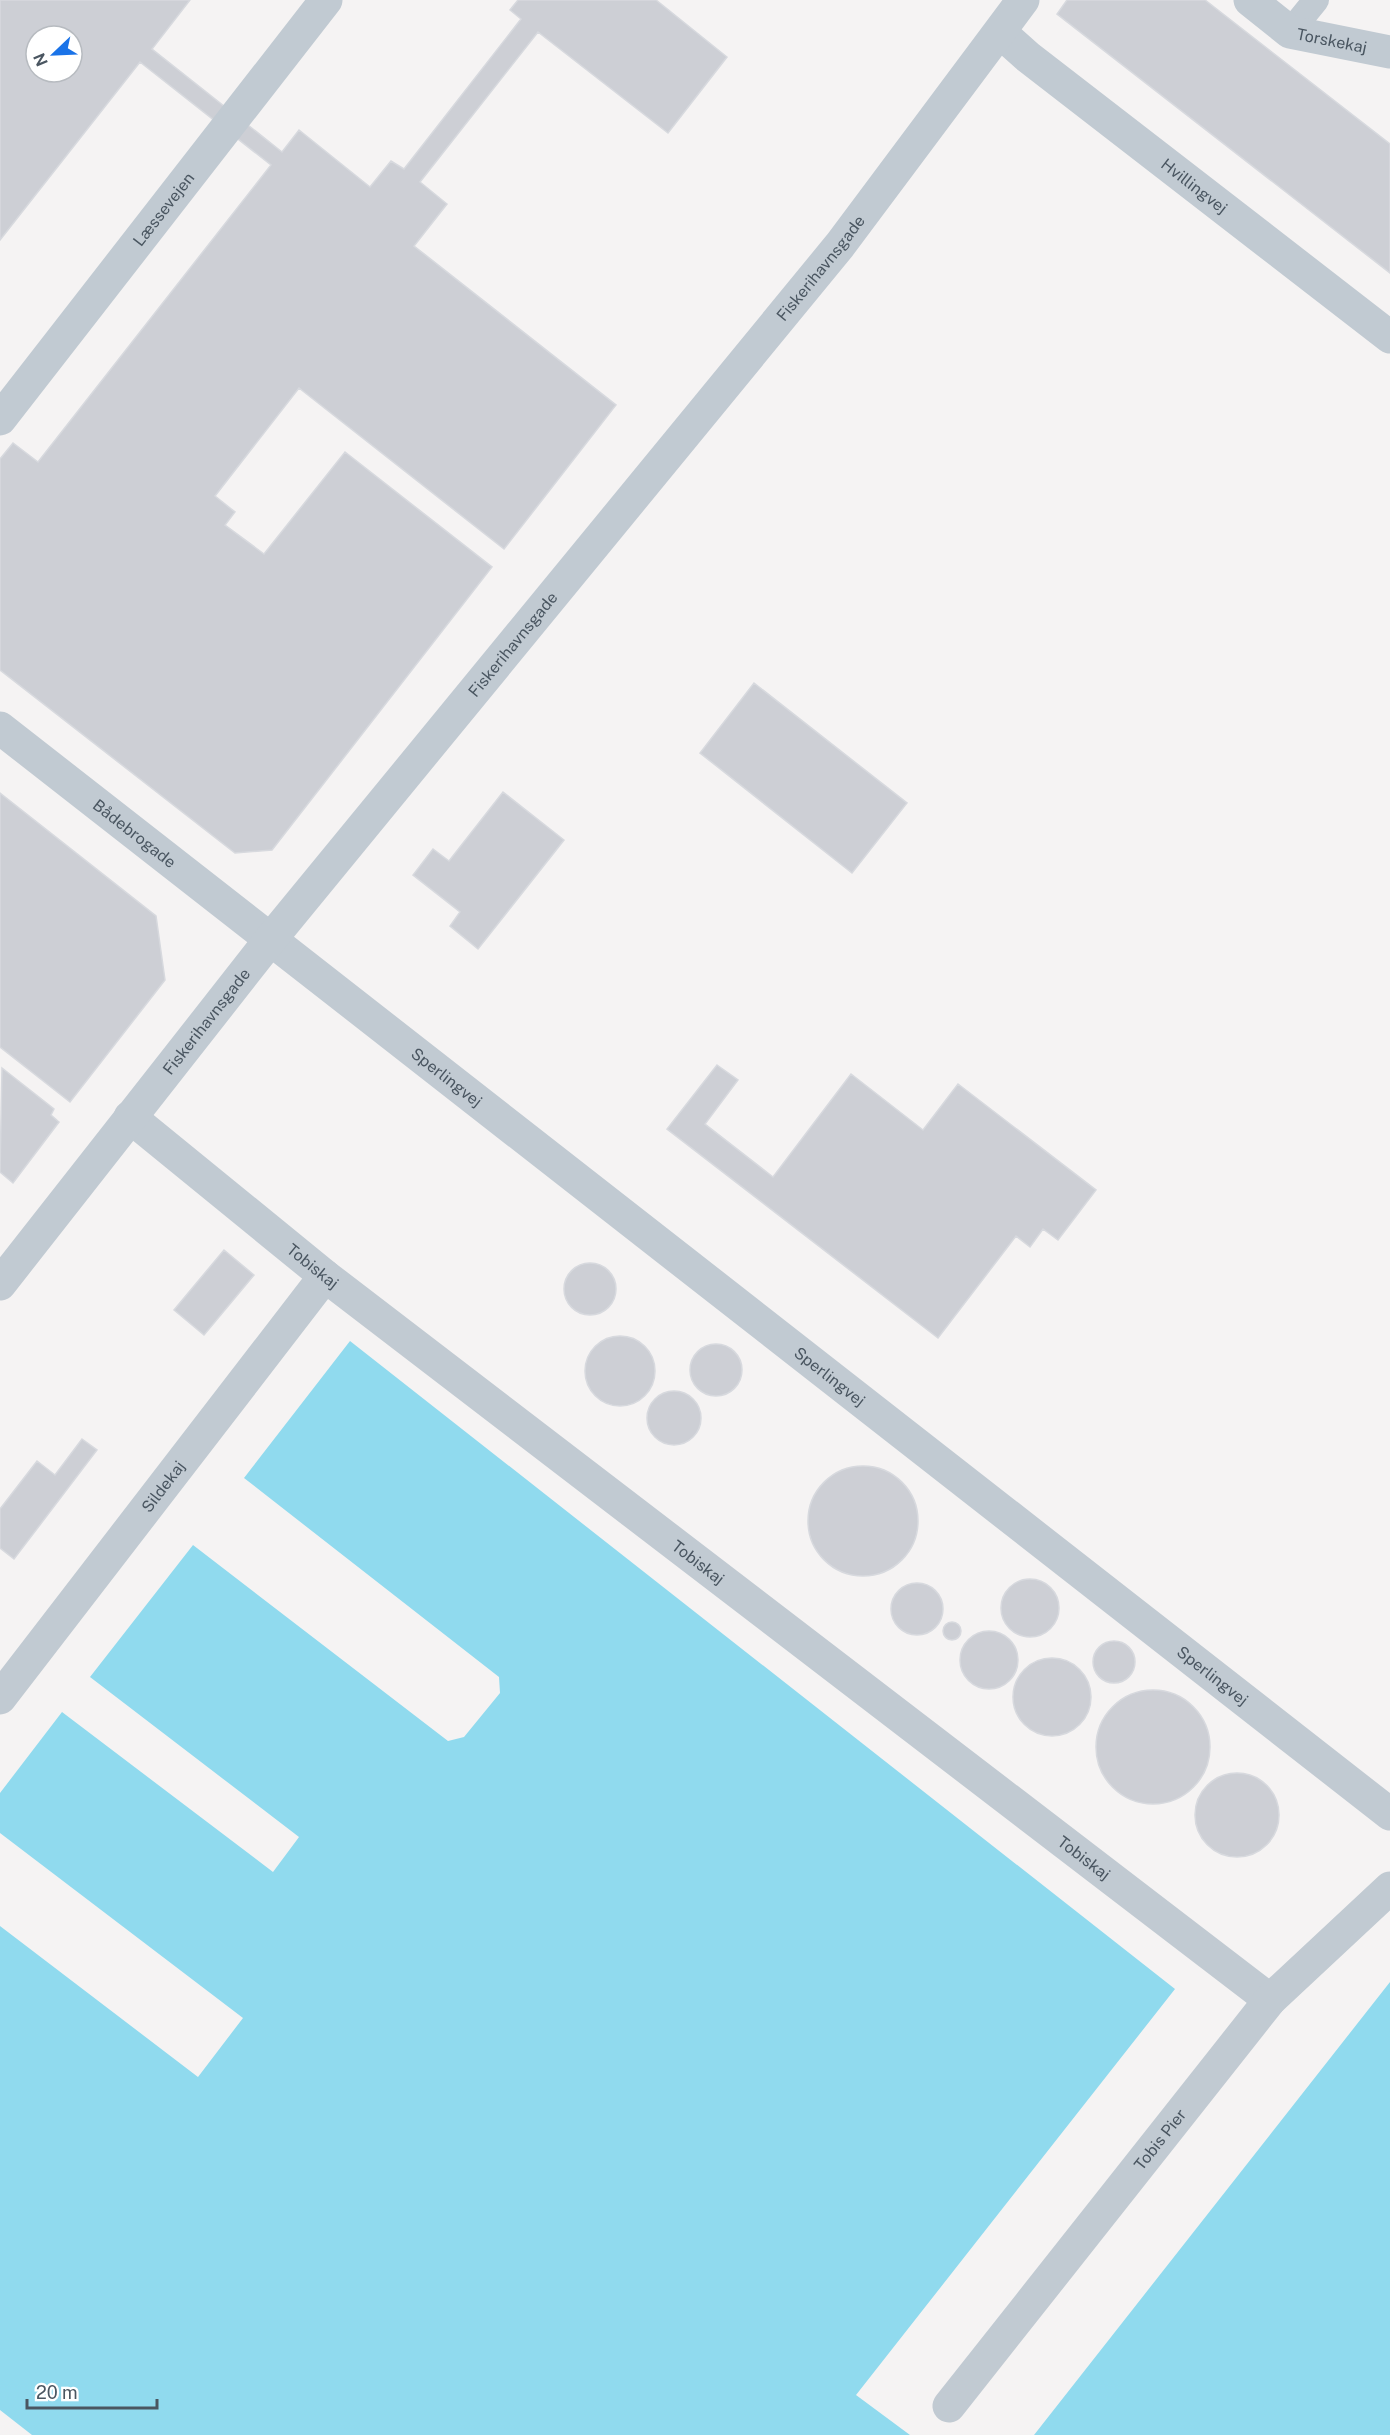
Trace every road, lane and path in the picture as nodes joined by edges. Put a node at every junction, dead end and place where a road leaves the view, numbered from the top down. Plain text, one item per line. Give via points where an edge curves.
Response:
1 (326, 0) edge
2 (1023, 0) edge
3 (1250, 0) edge
4 (1316, 0) edge
5 (1000, 32) junction
6 (1290, 32) junction
7 (1390, 52) edge
8 (1390, 337) edge
9 (0, 418) edge
10 (0, 728) edge
11 (270, 940) junction
12 (130, 1117) junction
13 (326, 1276) junction
14 (0, 1284) edge
15 (0, 1698) edge
16 (1390, 1814) edge
17 (1390, 1888) edge
18 (1270, 2000) junction
19 (949, 2406) dead end

1 - 9 street, Læssevejen
2 - 5 street, Fiskerihavnsgade
3 - 6 street, Torskekaj
4 - 6 lane
5 - 8 street, Hvillingvej
5 - 11 street, Fiskerihavnsgade via 840,245
6 - 7 street, Torskekaj
10 - 11 street, Bådebrogade
11 - 12 street, Fiskerihavnsgade
11 - 16 street, Sperlingvej
12 - 13 street, Tobiskaj
12 - 14 street, Fiskerihavnsgade
13 - 15 street, Sildekaj
13 - 18 street, Tobiskaj
17 - 18 street, Tobis Pier
18 - 19 street, Tobis Pier

